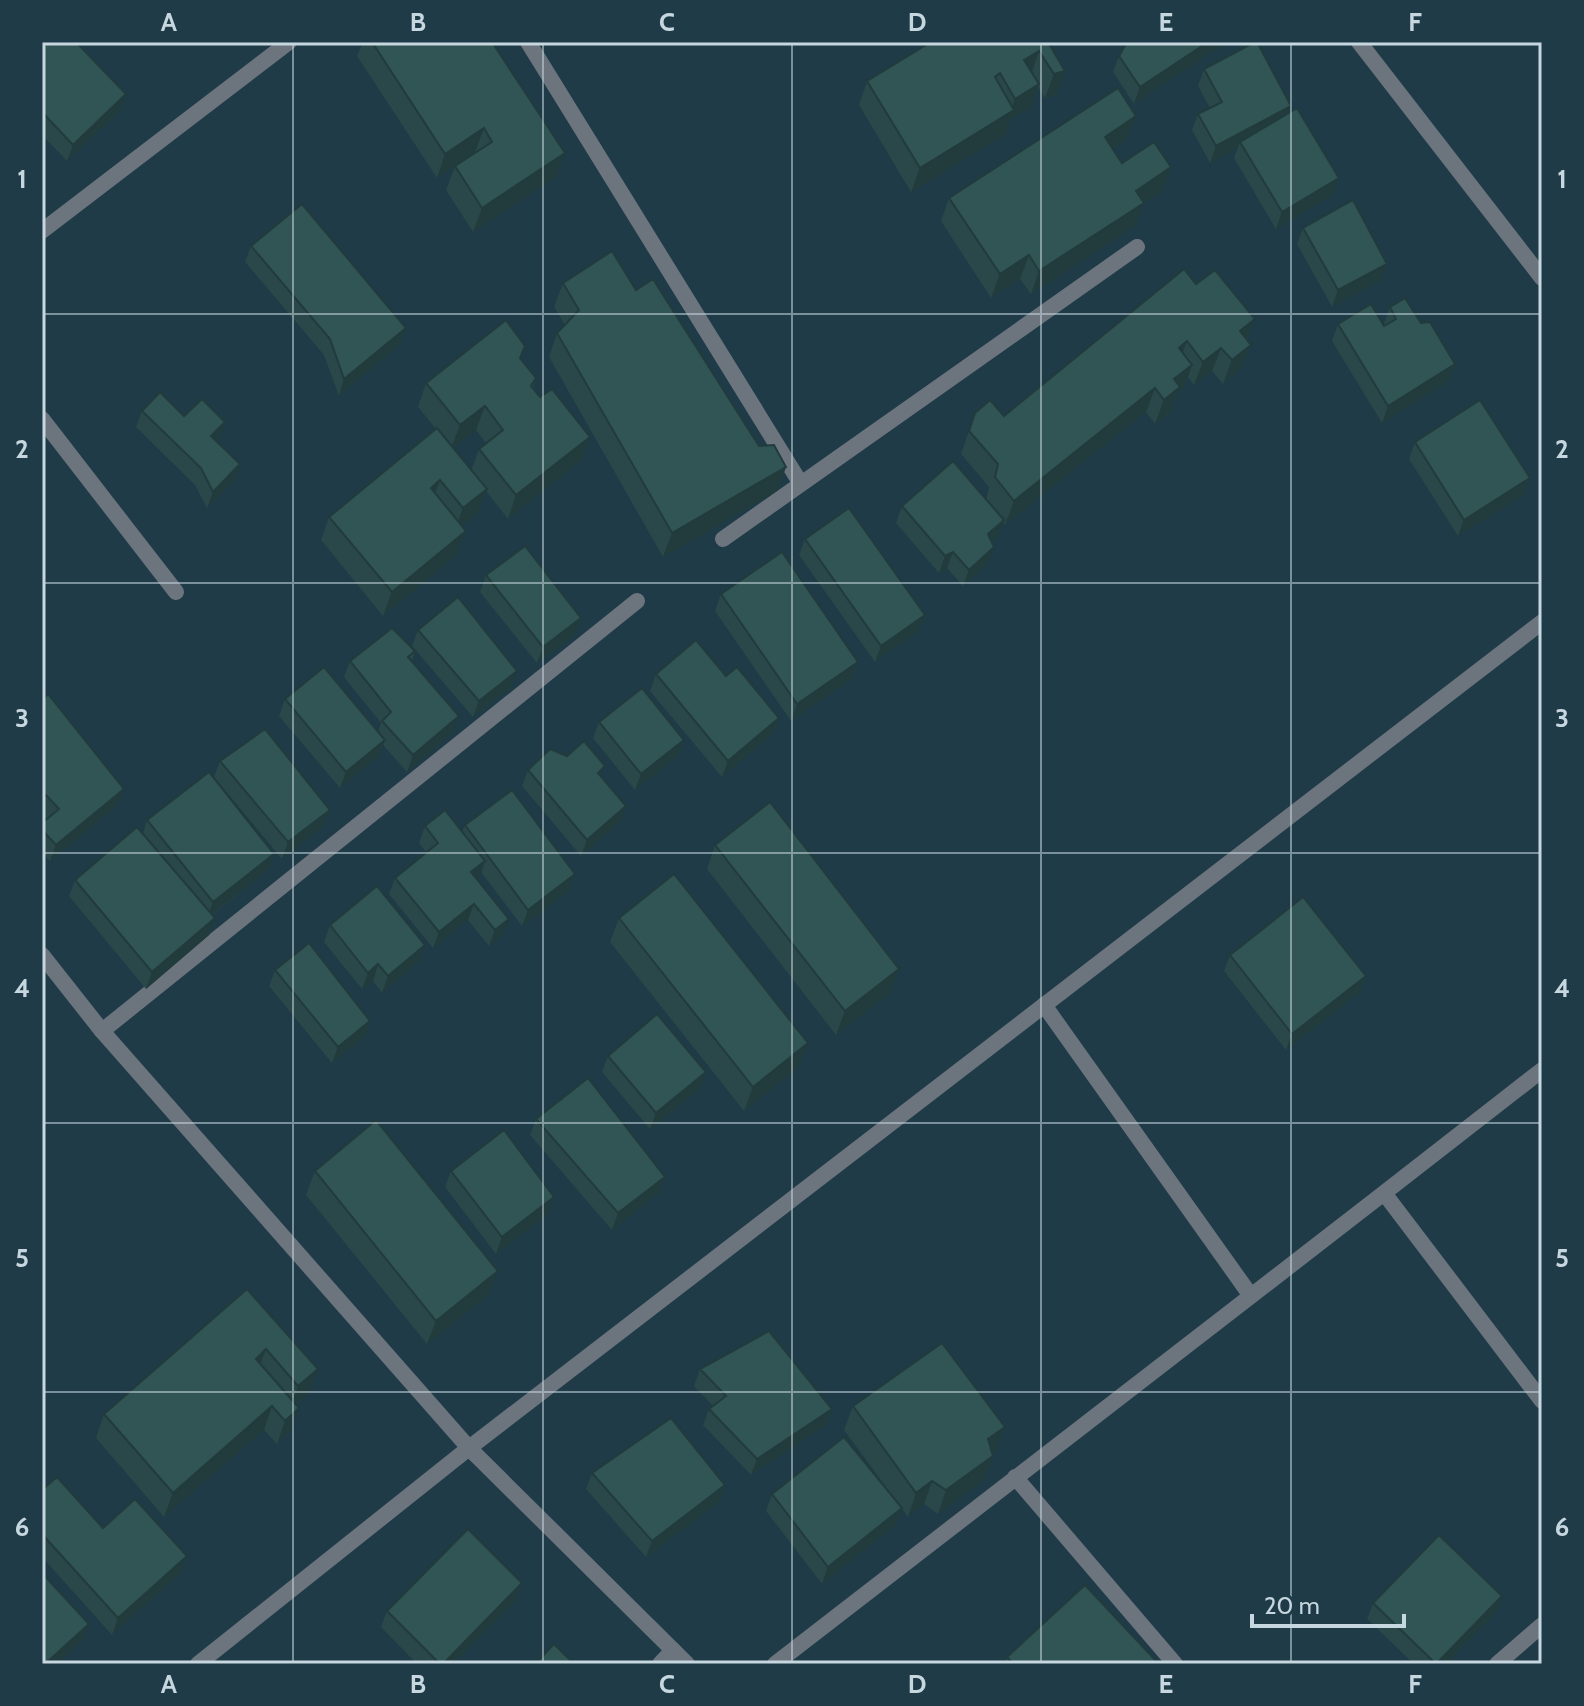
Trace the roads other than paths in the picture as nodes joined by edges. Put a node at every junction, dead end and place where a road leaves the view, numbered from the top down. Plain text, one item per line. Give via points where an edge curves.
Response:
1 (289, 42) edge
2 (528, 42) edge
3 (1359, 42) edge
4 (42, 231) edge
5 (1137, 247) dead end
6 (1542, 278) edge
7 (42, 419) edge
8 (801, 484) junction
9 (723, 539) edge
10 (176, 592) dead end
11 (637, 601) dead end
12 (1542, 622) edge
13 (42, 955) edge
14 (1044, 1005) junction
15 (102, 1031) junction
16 (1542, 1070) edge
17 (1384, 1193) junction
18 (1251, 1296) junction
19 (1542, 1401) edge
20 (469, 1448) junction
21 (1015, 1477) junction
22 (1542, 1625) edge
23 (673, 1650) junction
24 (198, 1664) edge
25 (660, 1664) edge
26 (687, 1664) edge
27 (775, 1664) edge
28 (1175, 1664) edge
29 (1497, 1664) edge

1 - 4 street
2 - 8 street
3 - 6 street
5 - 8 street
7 - 10 street
8 - 9 street
11 - 15 street
12 - 14 street
13 - 15 street
14 - 18 street
14 - 20 street
15 - 20 street
16 - 17 street
17 - 18 street
17 - 19 street
18 - 21 street
20 - 23 street
20 - 24 street
21 - 27 street
21 - 28 street
22 - 29 street
23 - 25 street
23 - 26 street

